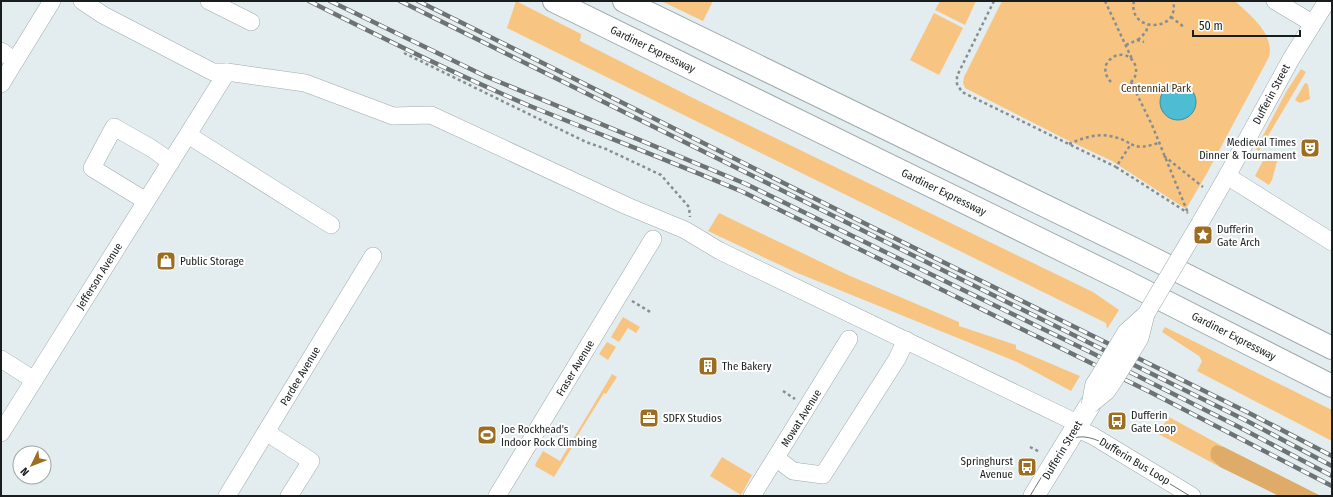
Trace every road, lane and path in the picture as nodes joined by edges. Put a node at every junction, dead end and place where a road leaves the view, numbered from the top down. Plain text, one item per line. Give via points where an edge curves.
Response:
1 (52, 1) edge
2 (82, 1) edge
3 (209, 1) edge
4 (554, 1) edge
5 (624, 1) edge
6 (994, 1) edge
7 (1106, 1) edge
8 (1134, 1) edge
9 (1173, 1) edge
10 (1275, 1) edge
11 (1327, 1) edge
12 (1171, 16) junction
13 (251, 22) dead end
14 (1312, 23) junction
15 (1148, 25) junction
16 (1184, 28) dead end
17 (1137, 40) junction
18 (1144, 42) dead end
19 (1126, 45) junction
20 (1, 52) edge
21 (404, 53) dead end
22 (1133, 60) junction
23 (15, 61) junction
24 (227, 72) junction
25 (1111, 82) dead end
26 (1131, 82) junction
27 (1, 84) edge
28 (1121, 86) dead end
29 (188, 135) junction
30 (1158, 143) junction
31 (1069, 144) junction
32 (1131, 144) junction
33 (1163, 155) junction
34 (171, 162) junction
35 (1116, 167) junction
36 (1227, 176) junction
37 (1203, 186) dead end
38 (146, 201) junction
39 (331, 225) dead end
40 (685, 230) junction
41 (653, 239) dead end
42 (1332, 242) edge
43 (373, 256) dead end
44 (631, 301) dead end
45 (652, 314) dead end
46 (849, 339) dead end
47 (906, 340) junction
48 (1332, 348) edge
49 (1, 359) edge
50 (34, 380) junction
51 (1332, 386) edge
52 (783, 391) dead end
53 (798, 401) dead end
54 (1090, 405) joint
55 (1077, 426) junction
56 (266, 432) junction
57 (1, 434) edge
58 (1030, 447) dead end
59 (1040, 452) dead end
60 (776, 458) junction
61 (227, 496) edge
62 (289, 496) edge
63 (497, 496) edge
64 (752, 496) edge
65 (1034, 496) edge
66 (1192, 496) edge

1 - 23 street
2 - 24 street, Dufferin Bus Loop via 103,15 213,72
3 - 13 street
4 - 51 highway, Gardiner Expressway via 1123,280
5 - 48 highway via 1131,247
6 - 31 path via 957,76 957,84 962,92
7 - 19 path
8 - 15 path via 1134,12
9 - 12 path via 1174,11
10 - 14 street
11 - 14 street, Dufferin Street
12 - 15 path via 1161,25
12 - 16 path
14 - 36 street, Dufferin Street
15 - 17 path via 1146,32
17 - 18 path
17 - 19 path
19 - 22 path
20 - 23 street
21 - 40 path via 586,142 661,175 690,207 690,220
22 - 25 path via 1121,55 1112,58 1106,69
22 - 26 path via 1136,74
23 - 27 street
24 - 29 street, Jefferson Avenue
24 - 40 street, Dufferin Bus Loop via 305,83 393,116 431,115 627,206
26 - 28 path
26 - 30 path via 1152,124
29 - 34 street, Jefferson Avenue
29 - 39 street
30 - 32 path via 1143,148
30 - 33 path
31 - 32 path via 1099,135 1121,138
31 - 35 path
32 - 35 path
33 - 35 path via 1188,213
33 - 37 path
34 - 38 street, Jefferson Avenue
34 - 38 street via 114,127 92,168
36 - 42 street
36 - 54 street, Dufferin Street, bridge via 1146,314 1126,332 1094,384
38 - 50 street, Jefferson Avenue
40 - 47 street, Dufferin Bus Loop via 720,251
41 - 63 street, Fraser Avenue
43 - 56 street, Pardee Avenue
44 - 45 path
46 - 60 street, Mowat Avenue
47 - 55 street, Dufferin Bus Loop
47 - 60 street via 897,359 823,475 793,471
49 - 50 street
50 - 57 street, Jefferson Avenue
52 - 53 path
54 - 55 main road, Dufferin Street
55 - 65 main road, Dufferin Street
55 - 66 street, Dufferin Bus Loop
56 - 61 street, Pardee Avenue
56 - 62 street via 311,461
58 - 59 path
60 - 64 street, Mowat Avenue

